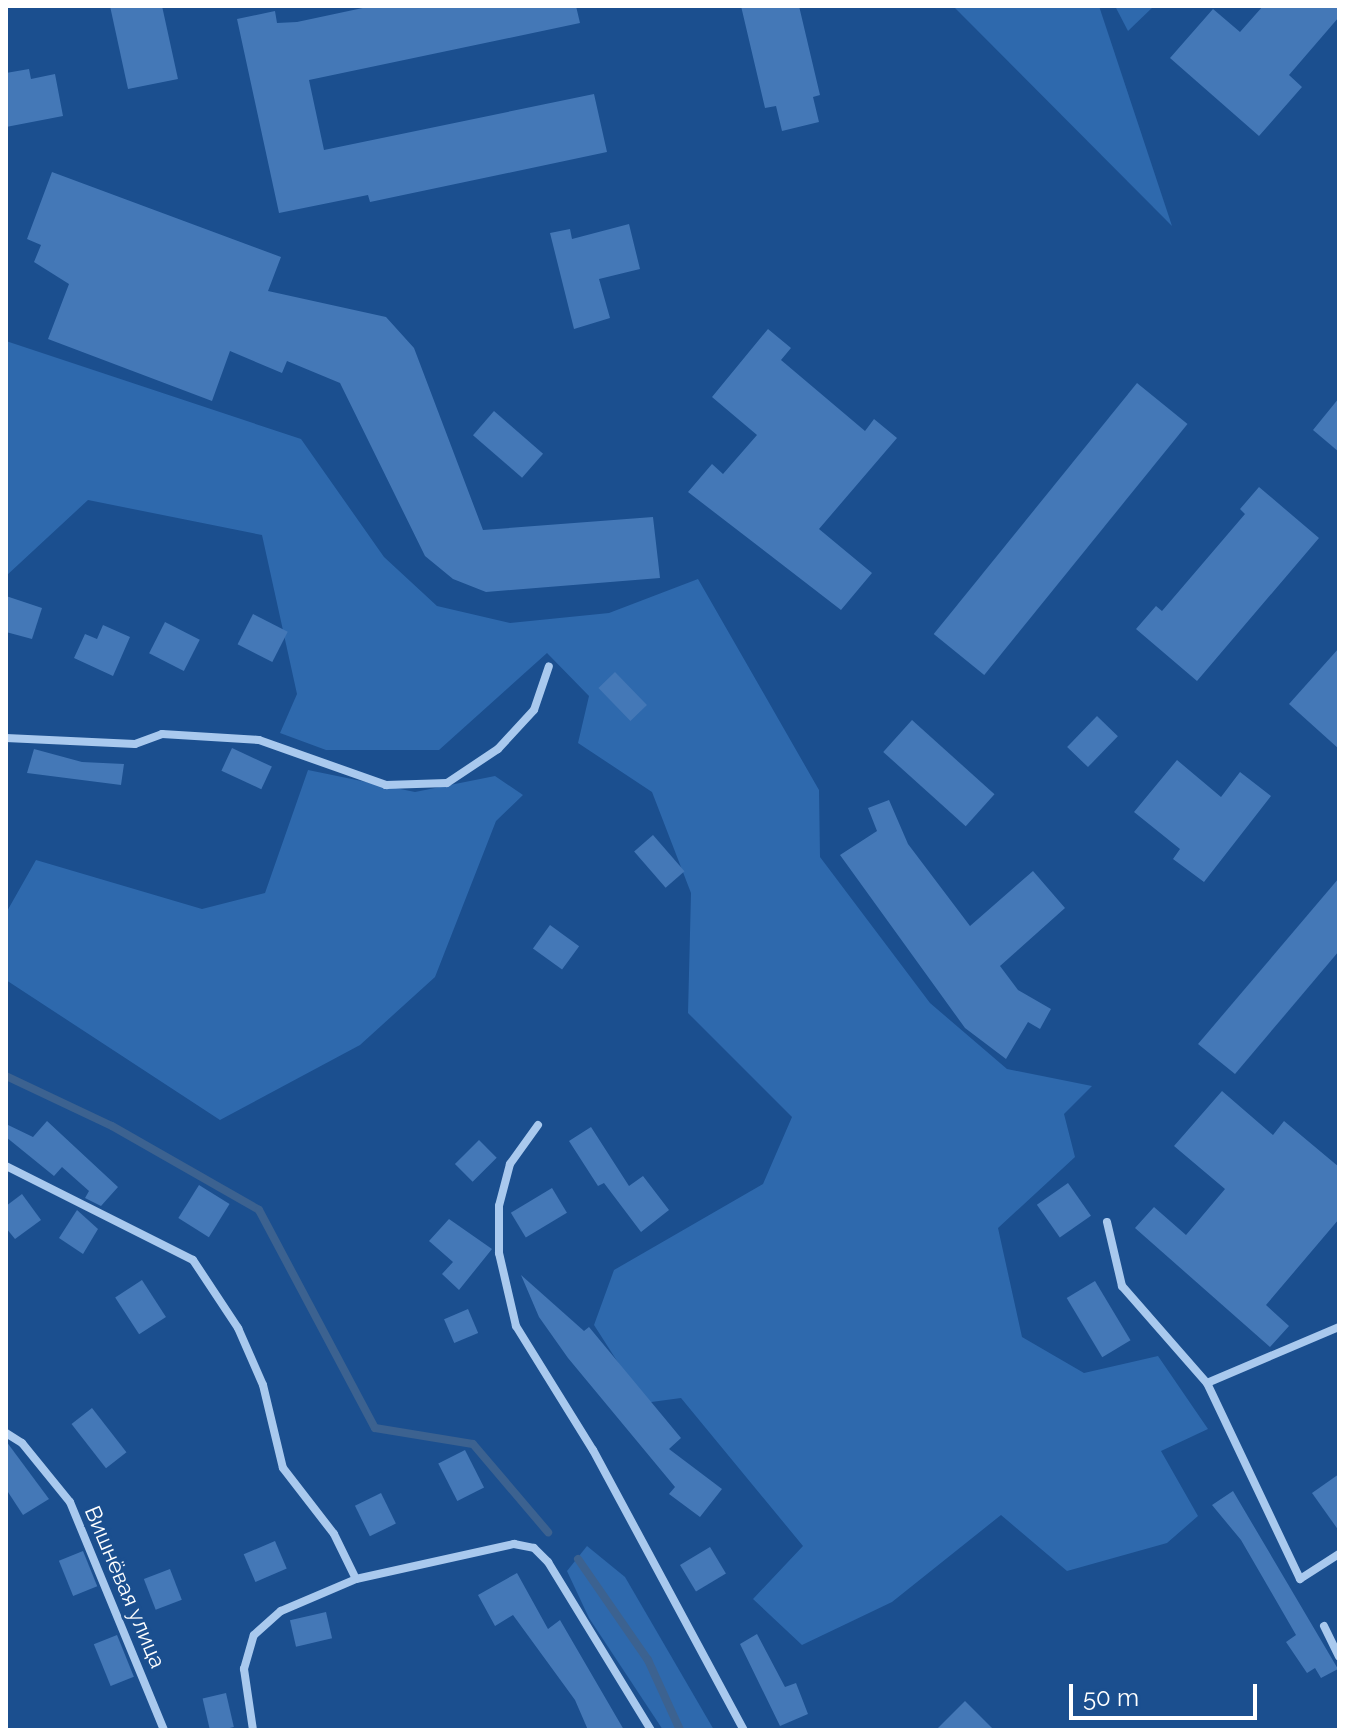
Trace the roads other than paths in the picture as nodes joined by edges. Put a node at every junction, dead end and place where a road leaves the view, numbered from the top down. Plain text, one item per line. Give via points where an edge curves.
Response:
1 (549, 666) dead end
2 (6, 738) edge
3 (538, 1125) dead end
4 (6, 1166) edge
5 (1107, 1222) dead end
6 (1339, 1327) edge
7 (1207, 1383) junction
8 (6, 1433) edge
9 (1339, 1554) edge
10 (356, 1579) junction
11 (1324, 1626) dead end
12 (1339, 1657) edge
13 (164, 1730) edge
14 (253, 1730) edge
15 (651, 1730) edge
16 (744, 1730) edge

1 - 2 street via 534,710 498,749 447,783 386,785 259,740 162,734 135,744
3 - 16 street via 510,1164 499,1206 499,1253 516,1326 593,1450
4 - 10 street via 193,1260 245,1342 263,1385 283,1468 334,1534
5 - 7 street via 1122,1286
6 - 7 street
7 - 9 street via 1300,1579
8 - 13 street, Вишнёвая улица via 22,1443 70,1502
10 - 14 street via 281,1611 254,1635 244,1669
10 - 15 street via 514,1544 534,1548
11 - 12 street

